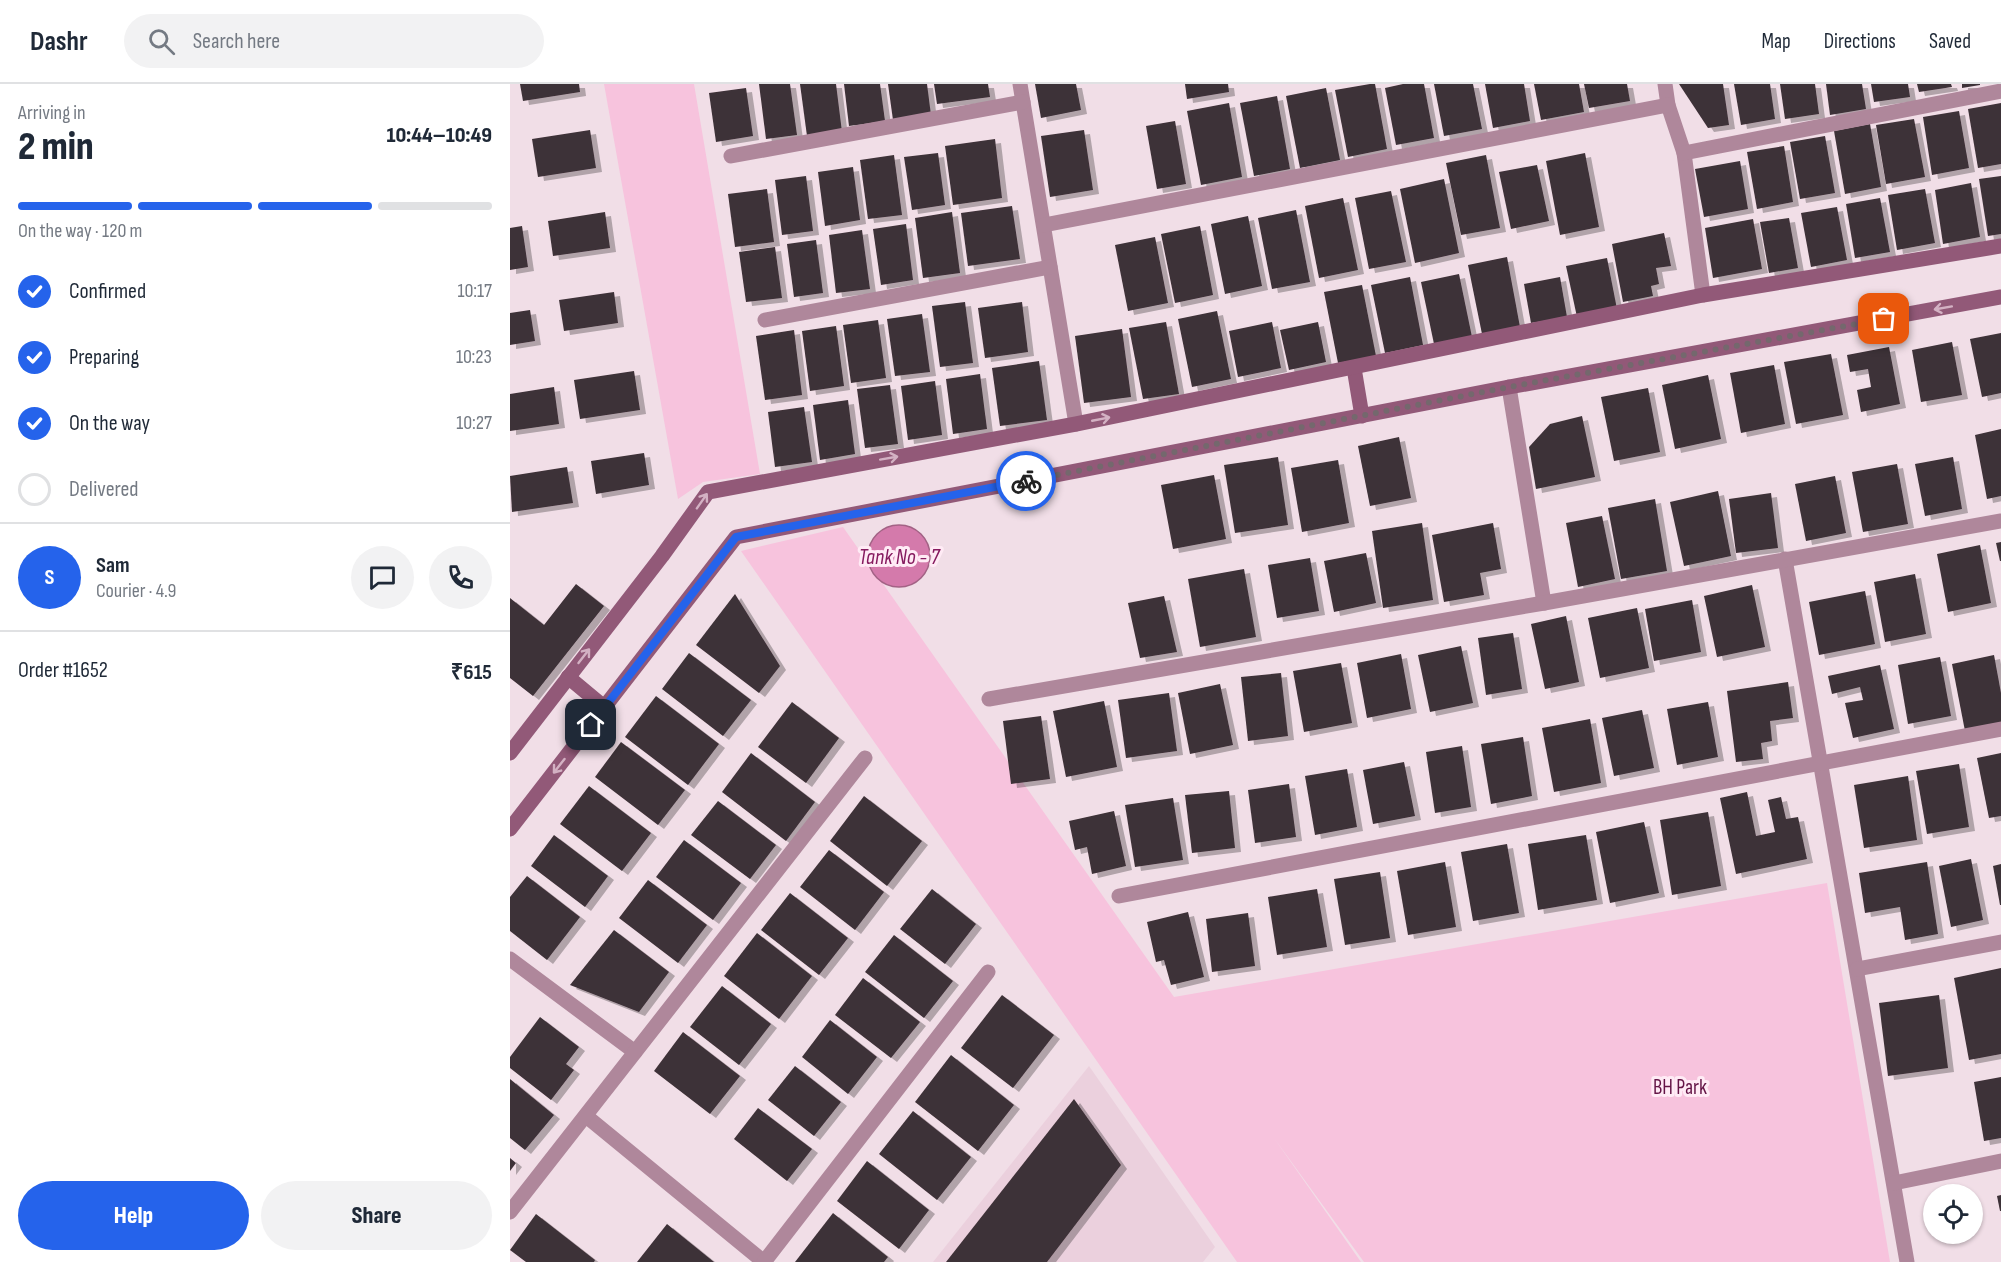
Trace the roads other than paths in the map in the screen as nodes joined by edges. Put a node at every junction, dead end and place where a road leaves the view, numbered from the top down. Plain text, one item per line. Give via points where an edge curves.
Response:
1 (1020, 84) edge
2 (1665, 84) edge
3 (2001, 91) edge
4 (1023, 102) junction
5 (1668, 105) junction
6 (1684, 153) junction
7 (731, 156) dead end
8 (1044, 225) junction
9 (2001, 246) edge
10 (1050, 267) junction
11 (1703, 295) junction
12 (2001, 297) edge
13 (765, 320) dead end
14 (1354, 368) junction
15 (1509, 387) junction
16 (1362, 416) junction
17 (1076, 424) junction
18 (2001, 521) edge
19 (1785, 559) junction
20 (1544, 603) junction
21 (568, 677) junction
22 (989, 699) dead end
23 (604, 707) junction
24 (2001, 729) edge
25 (510, 753) edge
26 (865, 758) dead end
27 (1821, 764) junction
28 (510, 829) edge
29 (1119, 896) dead end
30 (2001, 942) edge
31 (510, 959) edge
32 (1857, 969) junction
33 (988, 972) dead end
34 (635, 1052) junction
35 (586, 1116) junction
36 (2001, 1161) edge
37 (1894, 1184) junction
38 (510, 1212) edge
39 (764, 1262) edge
40 (1907, 1262) edge

1 - 4 street
2 - 5 street
3 - 6 street
4 - 7 street
4 - 8 street
5 - 6 street
5 - 8 street
6 - 11 street
8 - 10 street
9 - 11 main road
10 - 13 street
10 - 17 street
11 - 14 main road
12 -> 15 main road
14 - 16 main road
17 -> 14 main road
15 - 16 main road
15 - 20 street
16 - 23 main road via 736,537
21 -> 17 main road via 708,492
18 - 19 street
19 - 20 street
19 - 27 street
20 - 22 street
21 - 23 main road
21 - 25 main road
23 -> 28 main road
24 - 27 street
26 - 34 street
27 - 29 street
27 - 32 street
30 - 32 street
31 - 34 street
32 - 37 street
33 - 39 street
34 - 35 street
35 - 38 street
35 - 39 street
36 - 37 street
37 - 40 street

